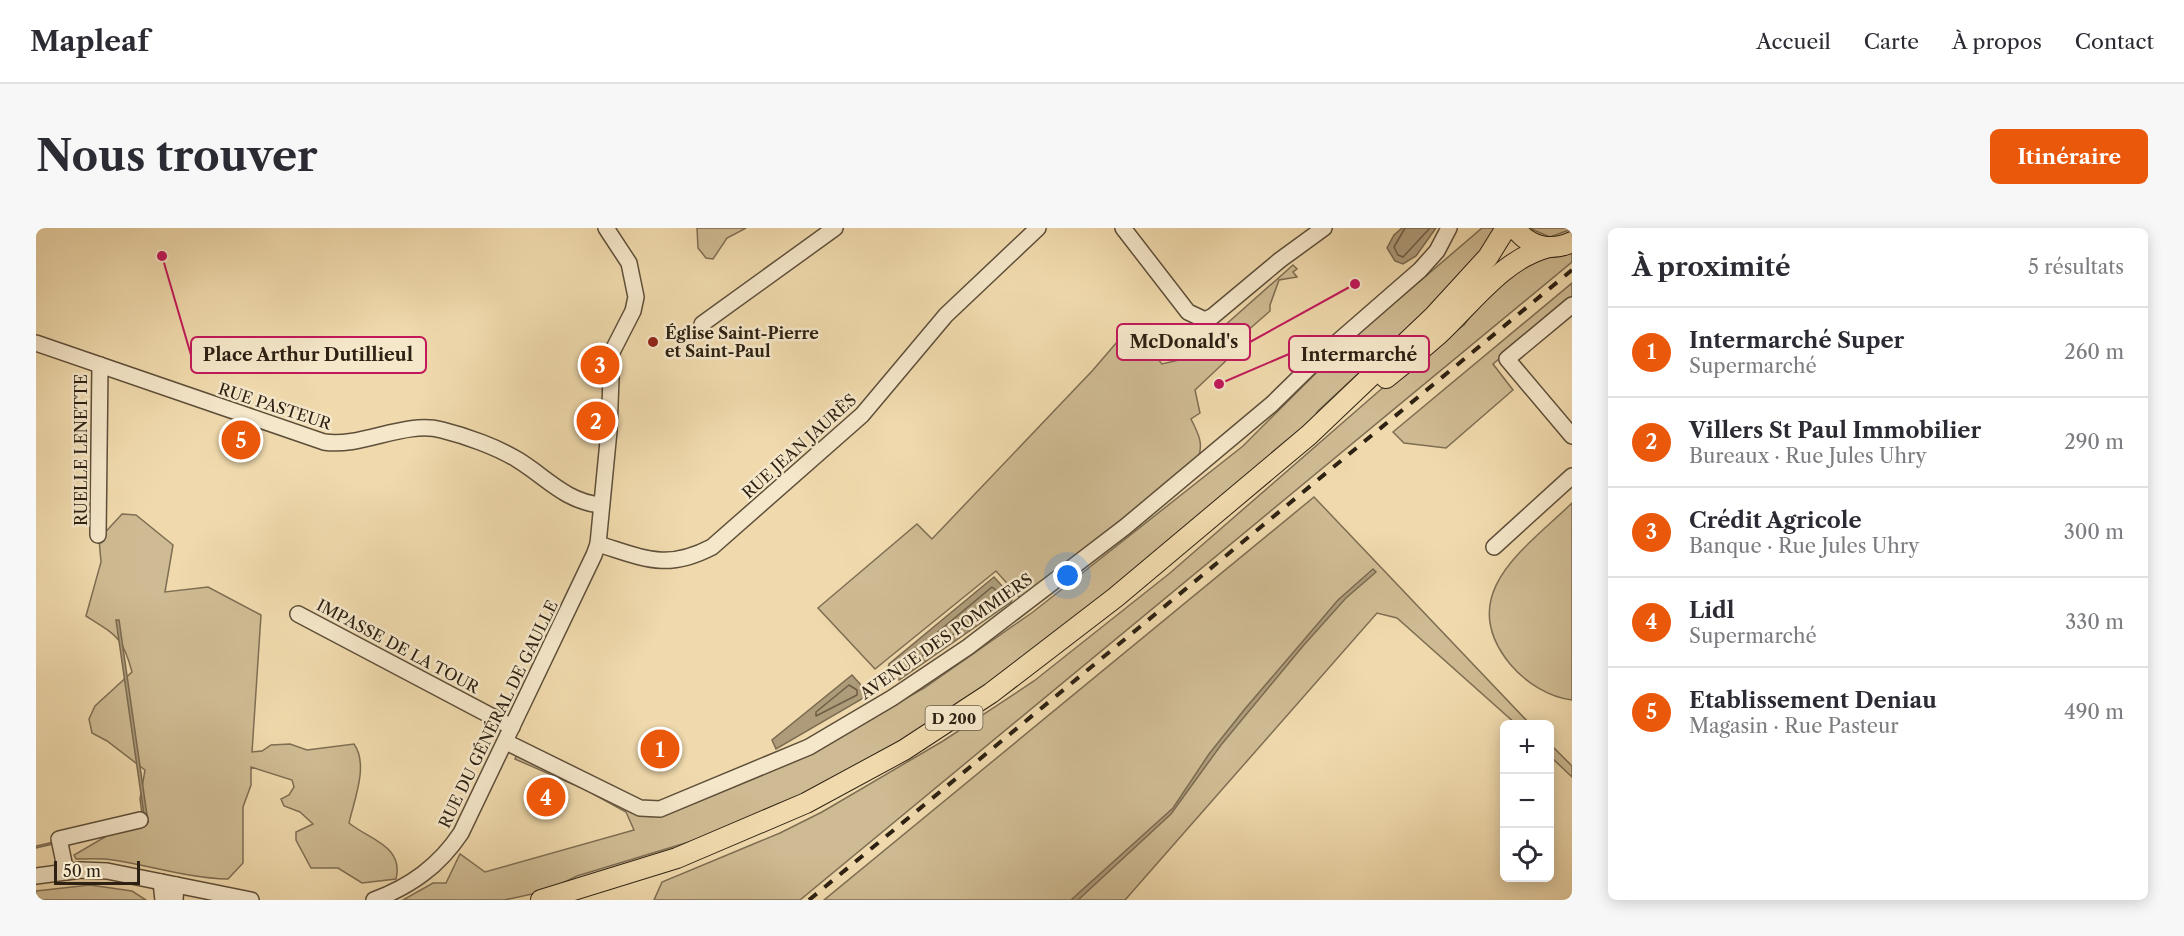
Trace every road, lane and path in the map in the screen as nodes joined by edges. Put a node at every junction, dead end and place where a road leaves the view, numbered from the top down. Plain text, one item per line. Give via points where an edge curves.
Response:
1 (606, 228) edge
2 (835, 228) edge
3 (1038, 228) edge
4 (1123, 228) edge
5 (1324, 228) edge
6 (1449, 228) edge
7 (1506, 228) edge
8 (1515, 228) edge
9 (1572, 242) edge
10 (1549, 247) junction
11 (1572, 305) edge
12 (702, 324) dead end
13 (36, 343) edge
14 (100, 365) junction
15 (1309, 435) junction
16 (1572, 436) edge
17 (1572, 476) edge
18 (601, 505) junction
19 (98, 535) dead end
20 (598, 544) junction
21 (1494, 547) dead end
22 (298, 614) dead end
23 (512, 727) junction
24 (506, 742) junction
25 (140, 820) dead end
26 (66, 872) junction
27 (36, 876) edge
28 (171, 889) edge
29 (163, 900) edge
30 (251, 900) edge
31 (374, 900) edge
32 (541, 900) edge

1 - 18 street, RUE DU GÉNÉRAL DE GAULLE via 629,263 636,297 612,352
2 - 12 street
3 - 20 street, RUE JEAN JAURÈS via 946,315 862,415 712,547 665,563
4 - 5 street via 1184,307 1201,319 1213,316
6 - 24 street, AVENUE DES POMMIERS via 1437,251 1420,270 1272,404 1125,527 968,647 825,738 651,810
7 - 15 main road, D 200 via 1488,257 1434,315
8 - 10 main road via 1528,240
9 - 10 main road
10 - 15 main road, D 200 via 1511,265 1416,353
11 - 16 street via 1507,359
13 - 14 street, RUE PASTEUR
14 - 18 street, RUE PASTEUR via 324,442 347,443 425,428 444,430 511,456 559,491
14 - 19 street, RUELLE LENETTE
15 - 32 main road, D 200 via 1076,630 991,693 904,750 806,803 726,839 655,866
17 - 21 street
18 - 20 street, RUE DU GÉNÉRAL DE GAULLE
20 - 23 street, RUE DU GÉNÉRAL DE GAULLE
22 - 23 street, IMPASSE DE LA TOUR
23 - 24 street, RUE DU GÉNÉRAL DE GAULLE
24 - 31 street, RUE DU GÉNÉRAL DE GAULLE via 449,850 411,883
25 - 26 street via 59,842
26 - 27 street
26 - 28 street via 107,871
28 - 29 street
28 - 30 street

